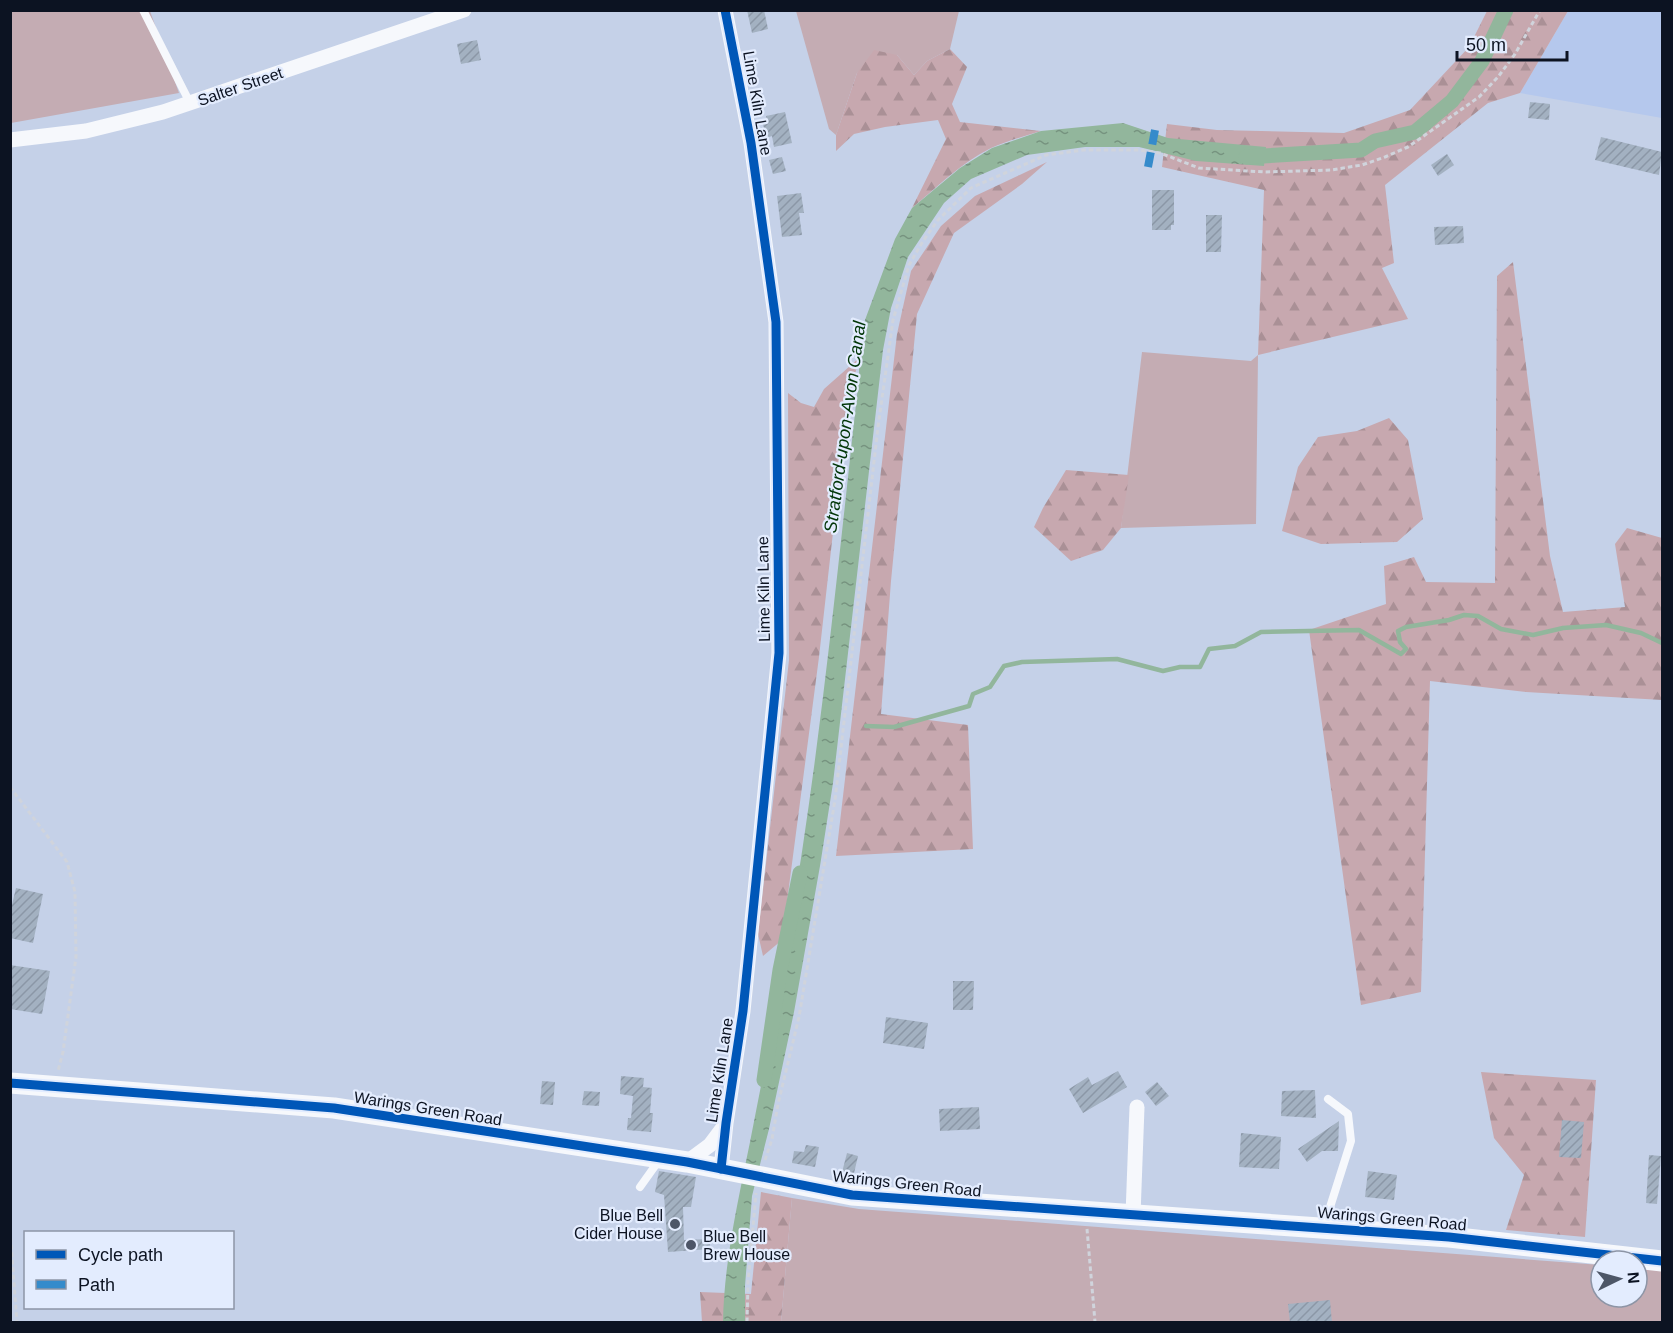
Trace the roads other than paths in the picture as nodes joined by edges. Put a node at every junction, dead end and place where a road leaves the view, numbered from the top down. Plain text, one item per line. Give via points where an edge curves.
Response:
1 (143, 10) edge
2 (464, 10) edge
3 (725, 10) edge
4 (190, 103) junction
5 (10, 140) edge
6 (10, 1083) edge
7 (1328, 1099) dead end
8 (1137, 1107) dead end
9 (726, 1123) junction
10 (661, 1158) junction
11 (687, 1162) junction
12 (729, 1171) junction
13 (639, 1187) dead end
14 (1133, 1215) junction
15 (1323, 1227) junction
16 (1662, 1262) edge

1 - 4 lane
2 - 4 street, Salter Street
3 - 9 street, Lime Kiln Lane via 751,143 776,322 779,642 743,1011
4 - 5 street, Salter Street via 86,132
6 - 10 street, Warings Green Road via 334,1108
7 - 15 lane via 1348,1114 1351,1140
8 - 14 street
9 - 11 street, Lime Kiln Lane via 711,1145
9 - 12 street, Lime Kiln Lane
10 - 11 street, Warings Green Road
10 - 13 lane
11 - 12 street, Warings Green Road
12 - 14 street, Warings Green Road via 852,1195
14 - 15 street, Warings Green Road
15 - 16 street, Warings Green Road

